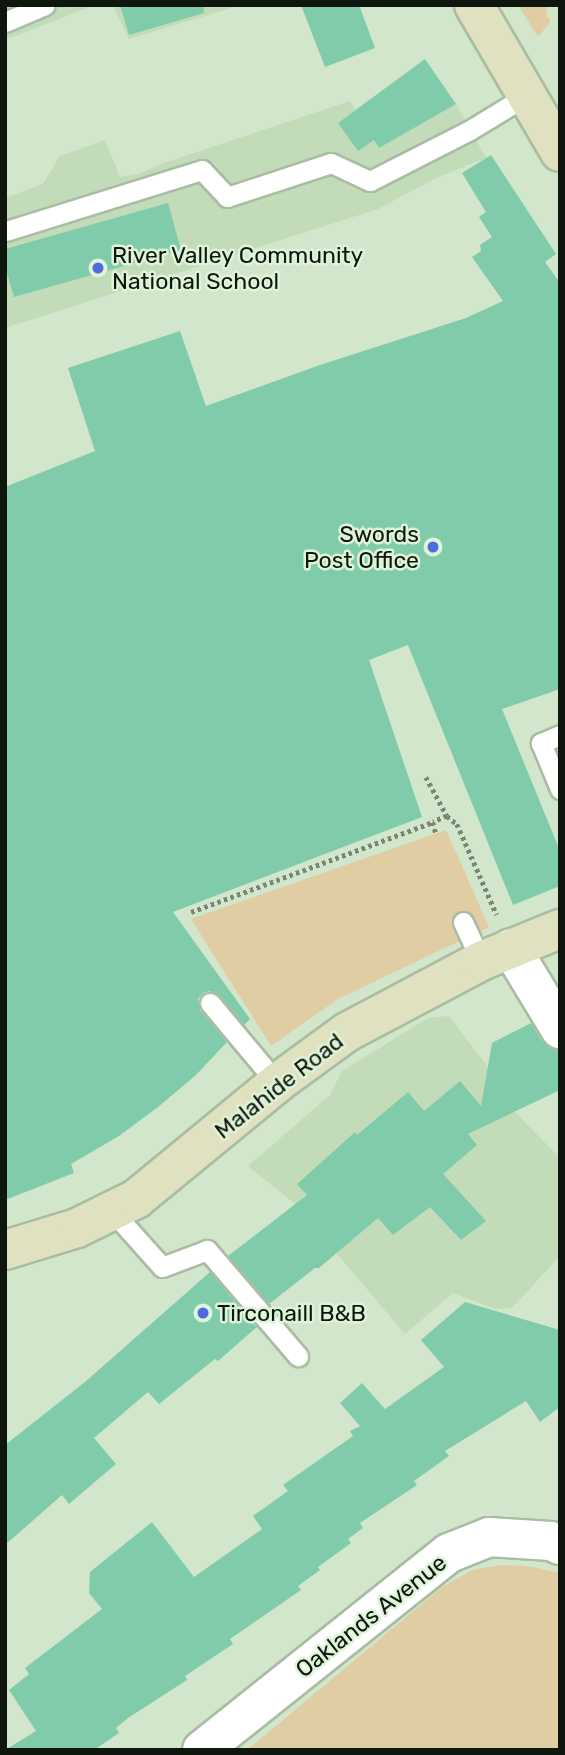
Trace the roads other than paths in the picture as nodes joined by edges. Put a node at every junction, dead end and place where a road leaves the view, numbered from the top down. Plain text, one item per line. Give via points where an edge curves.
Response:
1 (46, 5) edge
2 (474, 5) edge
3 (5, 22) edge
4 (526, 96) junction
5 (560, 152) edge
6 (6, 231) edge
7 (560, 734) edge
8 (560, 789) edge
9 (463, 922) dead end
10 (560, 929) edge
11 (496, 954) junction
12 (211, 1003) dead end
13 (560, 1029) edge
14 (276, 1083) junction
15 (112, 1211) junction
16 (5, 1250) edge
17 (298, 1356) dead end
18 (560, 1545) edge
19 (202, 1750) edge

1 - 3 lane
2 - 4 main road
4 - 5 main road
4 - 6 lane via 370,181 331,163 227,197 202,170
7 - 8 lane via 541,743
9 - 11 lane
10 - 11 main road, Malahide Road
11 - 13 street
11 - 14 main road, Malahide Road via 347,1032
12 - 14 lane
14 - 15 main road, Malahide Road via 159,1182
15 - 16 main road, Malahide Road via 78,1228
15 - 17 lane via 162,1266 207,1250
18 - 19 street, Oaklands Avenue via 489,1537 449,1553

